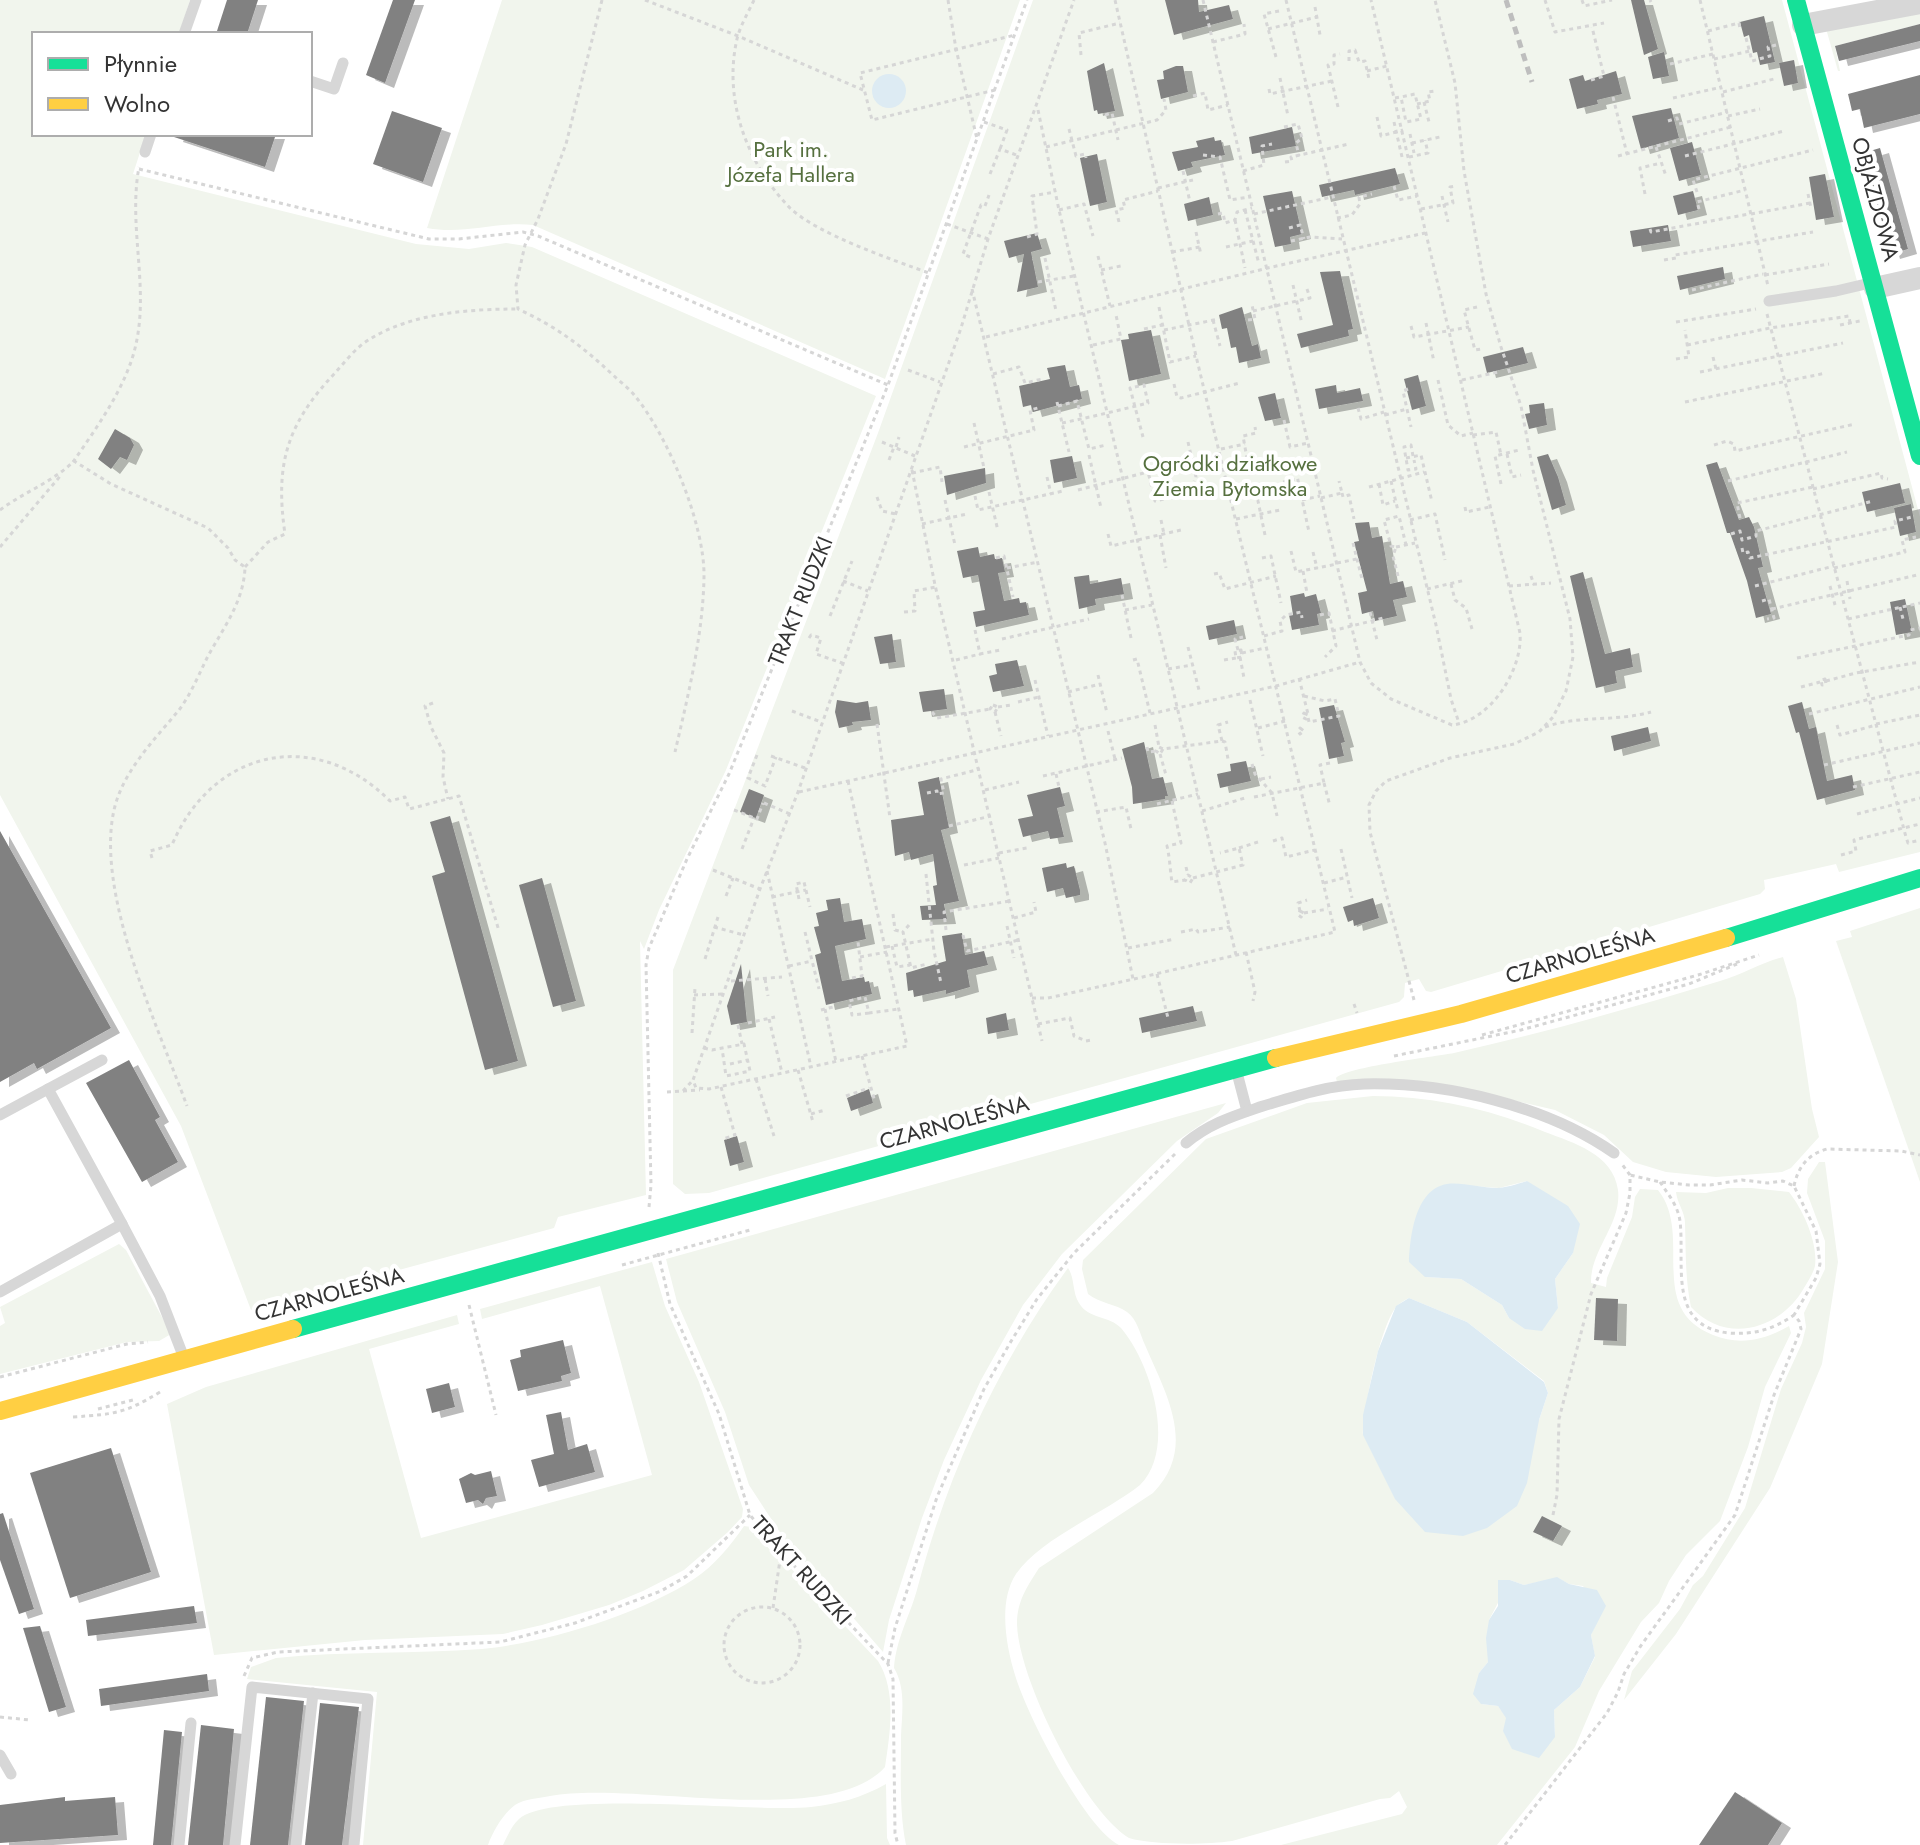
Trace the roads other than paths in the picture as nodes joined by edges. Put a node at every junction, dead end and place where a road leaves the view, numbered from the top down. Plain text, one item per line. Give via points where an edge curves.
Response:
1 (196, 0) edge
2 (1796, 0) edge
3 (1920, 3) edge
4 (1803, 25) junction
5 (185, 32) edge
6 (343, 63) dead end
7 (312, 82) edge
8 (150, 136) edge
9 (145, 152) road end
10 (1920, 278) edge
11 (1874, 285) junction
12 (1768, 305) road end
13 (1920, 456) edge
14 (1920, 878) edge
15 (102, 1060) dead end
16 (1236, 1068) junction
17 (48, 1089) junction
18 (1247, 1111) junction
19 (0, 1115) edge
20 (1186, 1143) road end
21 (1614, 1153) road end
22 (122, 1224) junction
23 (0, 1292) edge
24 (184, 1359) junction
25 (0, 1411) edge
26 (313, 1693) junction
27 (191, 1723) dead end
28 (0, 1755) edge
29 (11, 1774) dead end
30 (179, 1845) edge
31 (235, 1845) edge
32 (296, 1845) edge
33 (354, 1845) edge

1 - 5 lane
2 - 4 street, OBJAZDOWA
3 - 4 street
4 - 11 street, OBJAZDOWA
6 - 7 lane via 334,89
8 - 9 lane
10 - 11 street
11 - 12 lane
11 - 13 street, OBJAZDOWA
14 - 16 street, CZARNOLEŚNA via 1420,1023
15 - 17 lane
16 - 18 lane
16 - 24 street, CZARNOLEŚNA
17 - 19 lane
17 - 22 lane
18 - 20 lane via 1205,1127
18 - 21 lane via 1316,1090 1408,1086 1463,1094 1535,1114
22 - 23 lane
22 - 24 lane via 160,1296
24 - 25 street, CZARNOLEŚNA
26 - 31 lane via 252,1687
26 - 32 lane
26 - 33 lane via 368,1699
27 - 30 lane
28 - 29 lane

